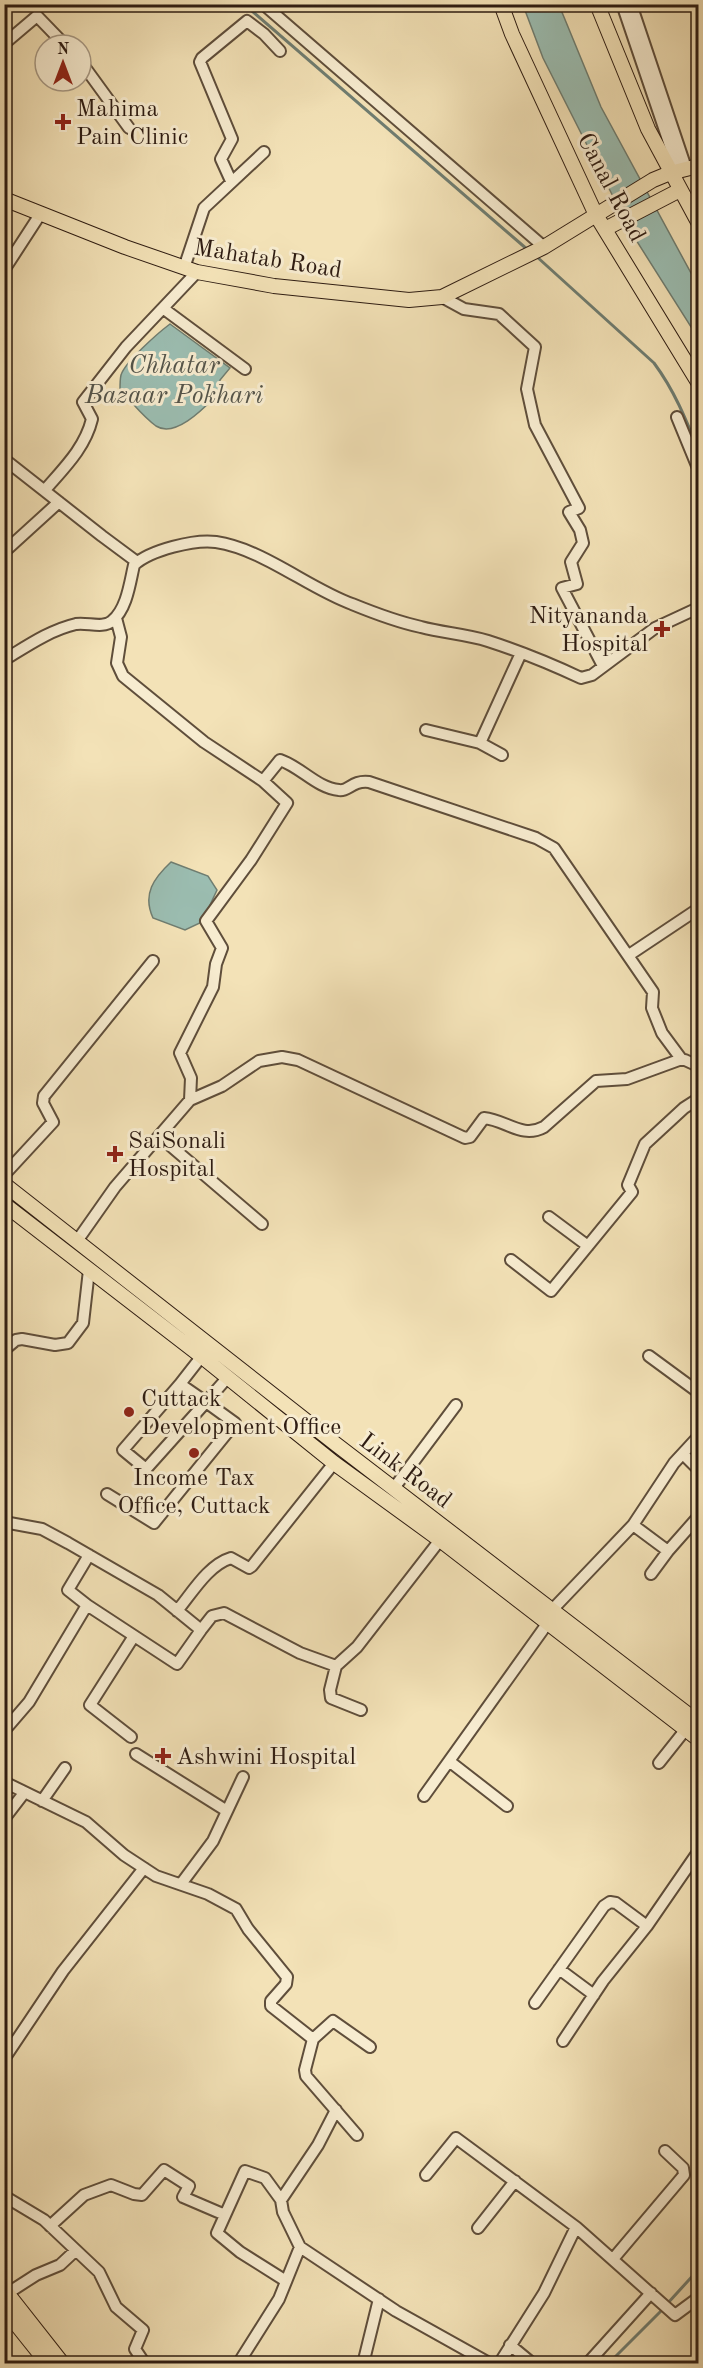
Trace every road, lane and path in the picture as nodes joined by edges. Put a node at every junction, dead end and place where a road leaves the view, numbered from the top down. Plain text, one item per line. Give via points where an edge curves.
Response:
1 (263, 4) edge
2 (501, 4) edge
3 (597, 4) edge
4 (622, 4) edge
5 (631, 4) edge
6 (281, 20) junction
7 (53, 33) edge
8 (264, 34) junction
9 (4, 44) edge
10 (280, 51) dead end
11 (93, 78) edge
12 (129, 128) dead end
13 (264, 152) dead end
14 (683, 170) edge
15 (231, 181) junction
16 (680, 190) junction
17 (4, 199) edge
18 (40, 213) junction
19 (599, 213) junction
20 (699, 222) edge
21 (605, 229) junction
22 (536, 250) junction
23 (4, 270) edge
24 (190, 270) junction
25 (442, 297) junction
26 (164, 309) junction
27 (245, 369) dead end
28 (699, 382) edge
29 (677, 417) dead end
30 (4, 459) edge
31 (699, 468) edge
32 (45, 490) junction
33 (59, 502) junction
34 (4, 552) edge
35 (138, 562) junction
36 (699, 608) edge
37 (116, 618) junction
38 (521, 654) junction
39 (4, 660) edge
40 (603, 666) junction
41 (426, 730) dead end
42 (480, 743) junction
43 (502, 755) dead end
44 (262, 781) junction
45 (699, 909) edge
46 (629, 955) junction
47 (153, 961) dead end
48 (682, 1060) junction
49 (699, 1066) edge
50 (699, 1099) edge
51 (190, 1100) junction
52 (159, 1136) junction
53 (4, 1175) edge
54 (4, 1184) edge
55 (4, 1204) edge
56 (549, 1217) dead end
57 (262, 1224) dead end
58 (77, 1241) junction
59 (588, 1246) junction
60 (511, 1260) dead end
61 (88, 1269) junction
62 (210, 1345) junction
63 (4, 1350) edge
64 (201, 1356) junction
65 (649, 1356) dead end
66 (228, 1377) junction
67 (180, 1384) junction
68 (699, 1392) edge
69 (206, 1402) junction
70 (456, 1404) dead end
71 (699, 1437) edge
72 (683, 1454) junction
73 (334, 1463) junction
74 (699, 1469) edge
75 (394, 1488) junction
76 (106, 1494) dead end
77 (699, 1517) edge
78 (4, 1522) edge
79 (633, 1525) junction
80 (440, 1540) junction
81 (668, 1551) junction
82 (89, 1555) junction
83 (651, 1574) dead end
84 (87, 1605) junction
85 (177, 1611) junction
86 (549, 1617) junction
87 (201, 1630) junction
88 (134, 1636) junction
89 (336, 1666) junction
90 (361, 1710) dead end
91 (699, 1722) edge
92 (686, 1729) junction
93 (4, 1731) edge
94 (131, 1737) dead end
95 (699, 1739) edge
96 (136, 1754) dead end
97 (449, 1761) junction
98 (659, 1763) dead end
99 (65, 1768) dead end
100 (243, 1777) dead end
101 (4, 1782) edge
102 (24, 1793) junction
103 (424, 1796) dead end
104 (42, 1801) junction
105 (507, 1806) dead end
106 (227, 1810) junction
107 (4, 1819) edge
108 (699, 1852) edge
109 (144, 1868) junction
110 (181, 1884) junction
111 (647, 1926) junction
112 (560, 1969) junction
113 (594, 1995) junction
114 (535, 2003) dead end
115 (313, 2039) junction
116 (563, 2041) dead end
117 (370, 2047) dead end
118 (4, 2059) edge
119 (336, 2110) junction
120 (357, 2135) dead end
121 (665, 2151) dead end
122 (426, 2175) dead end
123 (515, 2181) junction
124 (4, 2196) edge
125 (281, 2200) junction
126 (225, 2215) junction
127 (50, 2226) junction
128 (576, 2227) junction
129 (478, 2228) dead end
130 (300, 2247) junction
131 (75, 2251) junction
132 (613, 2259) junction
133 (286, 2281) junction
134 (6, 2291) edge
135 (651, 2293) junction
136 (699, 2298) edge
137 (379, 2299) junction
138 (4, 2309) edge
139 (510, 2345) junction
140 (48, 2364) edge
141 (63, 2364) edge
142 (145, 2364) edge
143 (238, 2364) edge
144 (363, 2364) edge
145 (491, 2364) edge
146 (499, 2364) edge
147 (532, 2364) edge
148 (587, 2364) edge

1 - 6 street
2 - 19 main road, Canal Road
3 - 14 main road via 648,129
4 - 14 street
5 - 14 street
6 - 8 street
6 - 22 street
7 - 9 street via 37,16
8 - 10 street
8 - 15 street via 247,21 200,62 232,140 221,159
11 - 12 street
13 - 15 street
14 - 16 main road
14 - 19 main road, Mahatab Road via 653,180
15 - 24 street via 204,208
16 - 20 main road
16 - 21 main road
17 - 18 main road, Mahatab Road
18 - 23 street
18 - 24 main road, Mahatab Road
19 - 21 main road, Canal Road
19 - 22 main road, Mahatab Road
21 - 28 main road, Canal Road
22 - 25 main road, Mahatab Road
24 - 25 main road, Mahatab Road via 274,286 410,300
24 - 26 street
25 - 40 street via 464,309 499,314 535,347 527,389 535,425 579,508 569,512 583,543 571,562 578,584 562,588
26 - 27 street
26 - 32 street via 126,347 83,402 92,419 88,435
29 - 31 street
30 - 32 street
32 - 33 street
33 - 34 street
33 - 35 street
35 - 37 street
35 - 38 street via 184,544 216,542 283,568 358,607 417,627 489,641
36 - 40 street via 655,628
37 - 39 street via 105,625 62,628
37 - 44 street via 121,637 117,663 123,676 204,742
38 - 40 street via 581,678
38 - 42 street
41 - 42 street
42 - 43 street
44 - 46 street via 280,760 338,790 356,782 369,782 546,842
44 - 51 street via 288,803 206,921 222,948 213,987 180,1053 191,1078
45 - 46 street
46 - 48 street via 652,992 652,1008 662,1033
47 - 53 street via 44,1096 43,1103 53,1122
48 - 49 street
48 - 51 street via 627,1079 596,1081 535,1132 484,1118 465,1138 289,1057 260,1061 222,1086
50 - 59 street via 645,1143 628,1185 632,1192
51 - 52 street
52 - 57 street
52 - 58 street via 115,1187
54 - 58 main road, Link Road
55 - 61 main road, Link Road
56 - 59 street
58 - 62 main road, Link Road
59 - 60 street via 551,1291
61 - 63 street via 82,1323 68,1343 55,1345 22,1339
61 - 64 main road, Link Road
62 - 64 street
62 - 75 main road, Link Road
64 - 66 main road, Link Road
64 - 67 street
65 - 68 street
66 - 69 street
66 - 73 main road, Link Road
67 - 69 street
67 - 69 street via 123,1450 146,1469
69 - 76 street via 235,1423 154,1523
70 - 75 street
71 - 72 street
72 - 74 street
72 - 79 street
73 - 80 main road, Link Road
73 - 85 street via 252,1566 231,1558 214,1567
75 - 86 main road, Link Road
77 - 81 street
78 - 82 street via 42,1529
79 - 81 street
79 - 86 street
80 - 86 main road, Link Road
80 - 89 street via 357,1647
81 - 83 street
82 - 84 street via 68,1590
82 - 85 street via 158,1595
84 - 88 street
84 - 93 street via 29,1702
85 - 87 street
86 - 91 main road, Link Road
86 - 92 main road, Link Road
86 - 97 street
87 - 88 street via 177,1664
87 - 89 street via 212,1616 224,1613 300,1653
88 - 94 street via 90,1705
89 - 90 street via 331,1698
92 - 95 main road, Link Road
92 - 98 street
96 - 106 street
97 - 103 street
97 - 105 street
99 - 104 street
100 - 106 street
101 - 102 street
102 - 104 street
102 - 107 street
104 - 109 street via 86,1822
106 - 110 street via 213,1841
108 - 111 street
109 - 110 street
109 - 118 street via 63,1971
110 - 115 street via 236,1909 287,1977 271,2006
111 - 112 street via 610,1902
111 - 113 street
112 - 113 street
112 - 114 street
113 - 116 street
115 - 117 street via 333,2021
115 - 119 street via 306,2076
119 - 120 street
119 - 125 street
121 - 132 street via 683,2168 684,2175
122 - 123 street via 456,2138
123 - 128 street
123 - 129 street
124 - 127 street
125 - 126 street via 266,2178 245,2171
125 - 130 street
126 - 127 street via 183,2197 189,2186 164,2170 142,2195 111,2185 84,2195
126 - 133 street via 216,2233
127 - 131 street
128 - 132 street
128 - 139 street via 544,2292
130 - 133 street
130 - 137 street
131 - 134 street via 60,2265
131 - 142 street via 104,2279 116,2307 143,2331 135,2349
132 - 135 street
133 - 143 street
134 - 141 main road
135 - 136 street via 675,2314
135 - 148 street
137 - 144 street
137 - 145 street
138 - 140 main road
139 - 146 street
139 - 147 street

